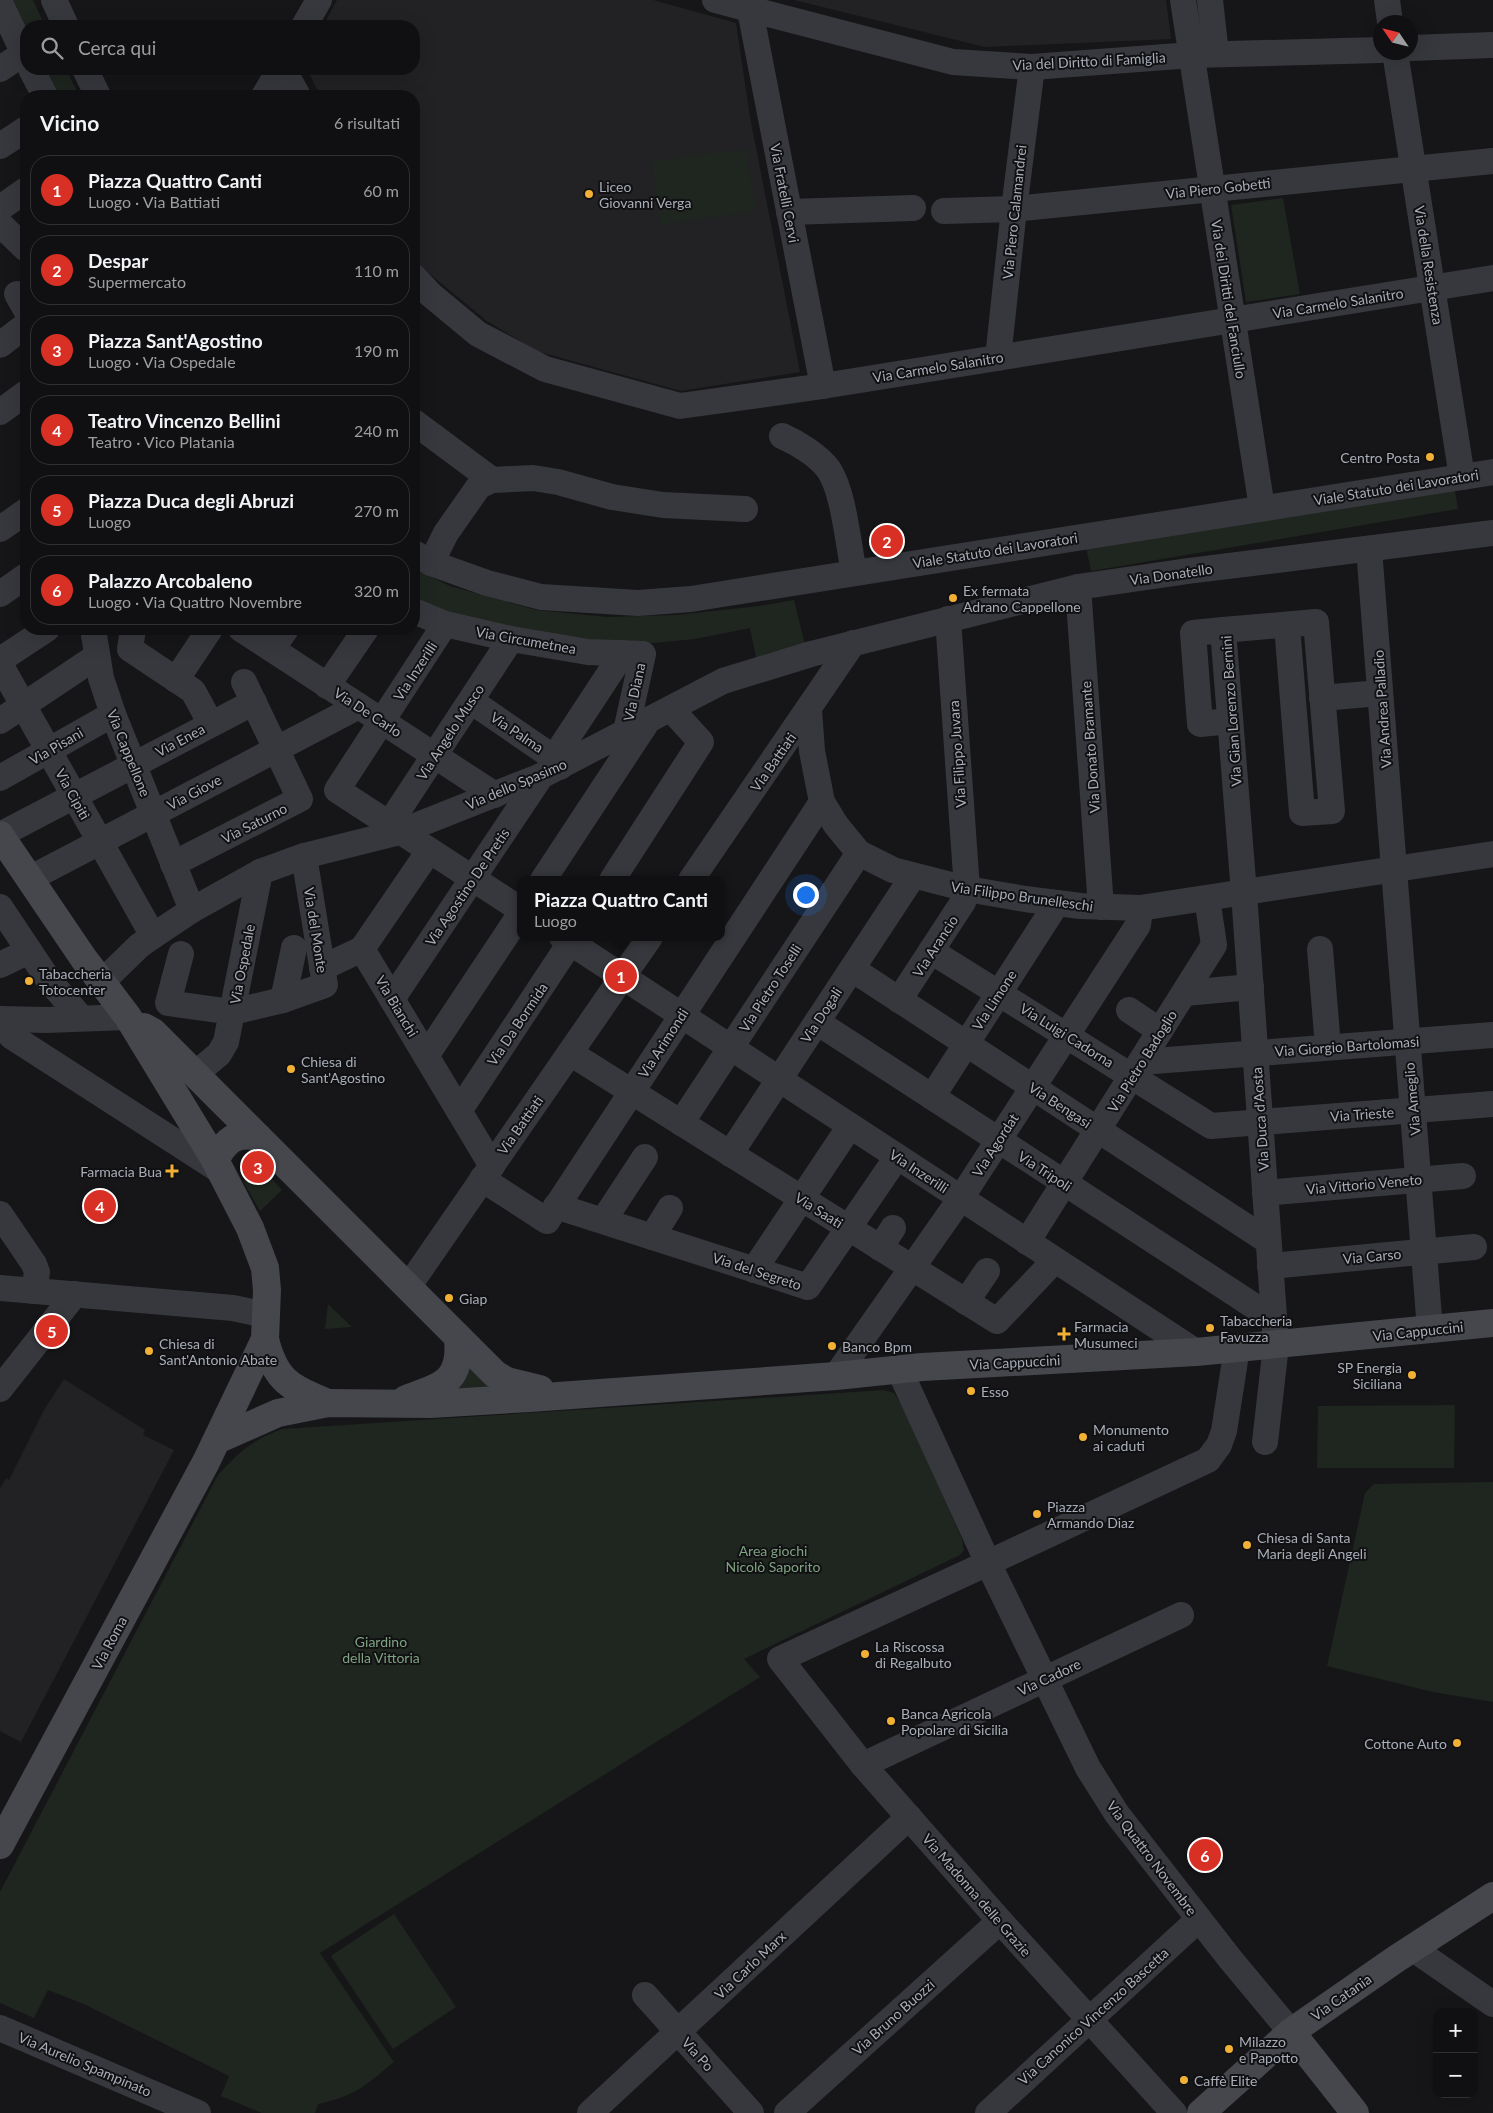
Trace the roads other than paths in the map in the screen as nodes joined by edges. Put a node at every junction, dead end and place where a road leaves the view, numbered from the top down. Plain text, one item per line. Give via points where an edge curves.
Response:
1 (319, 0) edge
2 (715, 0) edge
3 (1183, 0) edge
4 (1210, 0) edge
5 (1387, 0) edge
6 (751, 5) edge
7 (1, 9) edge
8 (1389, 15) edge
9 (307, 20) edge
10 (1493, 45) edge
11 (20, 46) edge
12 (1418, 48) edge
13 (1373, 50) edge
14 (1204, 55) junction
15 (1396, 60) edge
16 (20, 62) edge
17 (1032, 67) junction
18 (0, 69) edge
19 (34, 75) edge
20 (88, 75) edge
21 (278, 75) edge
22 (286, 75) edge
23 (42, 90) edge
24 (95, 90) edge
25 (268, 90) edge
26 (294, 90) edge
27 (20, 133) edge
28 (0, 146) edge
29 (1493, 161) edge
30 (1414, 168) junction
31 (1212, 189) junction
32 (20, 195) edge
33 (913, 208) dead end
34 (1014, 209) junction
35 (1, 210) edge
36 (944, 211) dead end
37 (789, 212) junction
38 (20, 240) edge
39 (1493, 278) edge
40 (420, 283) edge
41 (1432, 288) junction
42 (1233, 320) junction
43 (998, 358) junction
44 (823, 386) junction
45 (20, 397) edge
46 (0, 412) edge
47 (420, 426) edge
48 (782, 436) dead end
49 (1493, 472) edge
50 (1462, 477) junction
51 (492, 480) junction
52 (1262, 508) junction
53 (745, 509) dead end
54 (20, 515) edge
55 (0, 528) edge
56 (1493, 533) edge
57 (1369, 548) junction
58 (422, 558) edge
59 (854, 572) junction
60 (20, 580) edge
61 (1078, 587) junction
62 (0, 594) edge
63 (420, 614) edge
64 (948, 619) junction
65 (445, 624) junction
66 (1287, 625) junction
67 (38, 635) edge
68 (94, 635) edge
69 (132, 635) edge
70 (206, 635) edge
71 (263, 635) edge
72 (362, 635) edge
73 (279, 639) edge
74 (511, 639) junction
75 (853, 643) junction
76 (633, 653) junction
77 (96, 656) junction
78 (0, 660) edge
79 (0, 664) edge
80 (176, 680) junction
81 (328, 686) junction
82 (249, 692) joint
83 (1380, 693) junction
84 (1322, 698) junction
85 (471, 701) junction
86 (23, 706) junction
87 (359, 706) junction
88 (671, 709) junction
89 (809, 710) junction
90 (113, 714) junction
91 (0, 721) edge
92 (382, 721) junction
93 (211, 724) junction
94 (637, 726) junction
95 (276, 749) junction
96 (48, 751) junction
97 (434, 756) junction
98 (134, 765) junction
99 (552, 767) junction
100 (0, 778) edge
101 (494, 795) junction
102 (74, 796) junction
103 (822, 802) junction
104 (153, 814) junction
105 (391, 831) junction
106 (0, 835) edge
107 (100, 842) junction
108 (429, 851) junction
109 (859, 853) junction
110 (1493, 854) edge
111 (304, 856) junction
112 (173, 864) junction
113 (1394, 869) junction
114 (260, 872) junction
115 (545, 876) edge
116 (615, 876) edge
117 (693, 876) edge
118 (913, 876) junction
119 (29, 878) junction
120 (472, 879) junction
121 (966, 889) junction
122 (1244, 892) junction
123 (1207, 898) junction
124 (1057, 903) junction
125 (194, 905) junction
126 (0, 907) edge
127 (1101, 907) junction
128 (1140, 908) junction
129 (517, 909) edge
130 (517, 918) edge
131 (150, 930) junction
132 (568, 941) edge
133 (572, 941) edge
134 (294, 948) dead end
135 (362, 949) junction
136 (1320, 949) dead end
137 (30, 951) junction
138 (931, 951) junction
139 (181, 954) dead end
140 (0, 965) edge
141 (322, 968) junction
142 (852, 969) junction
143 (632, 971) edge
144 (102, 982) junction
145 (1251, 987) junction
146 (999, 993) junction
147 (1185, 993) junction
148 (392, 998) junction
149 (283, 1000) junction
150 (899, 1000) junction
151 (1129, 1010) dead end
152 (232, 1012) junction
153 (128, 1016) junction
154 (681, 1016) junction
155 (81, 1018) junction
156 (0, 1021) edge
157 (817, 1022) junction
158 (1160, 1031) junction
159 (1067, 1035) junction
160 (1493, 1035) edge
161 (1408, 1041) junction
162 (966, 1044) junction
163 (731, 1048) junction
164 (1328, 1048) junction
165 (570, 1053) junction
166 (1255, 1053) junction
167 (426, 1056) junction
168 (1136, 1069) junction
169 (195, 1074) junction
170 (779, 1080) junction
171 (1033, 1087) junction
172 (631, 1092) junction
173 (932, 1097) junction
174 (1493, 1104) edge
175 (1413, 1110) junction
176 (459, 1111) junction
177 (1260, 1121) junction
178 (681, 1123) junction
179 (850, 1126) junction
180 (1098, 1130) junction
181 (258, 1137) junction
182 (999, 1140) junction
183 (730, 1154) junction
184 (645, 1157) dead end
185 (897, 1157) junction
186 (217, 1165) junction
187 (487, 1173) junction
188 (1463, 1176) dead end
189 (1418, 1180) junction
190 (1064, 1183) junction
191 (1265, 1193) junction
192 (961, 1198) junction
193 (802, 1199) junction
194 (556, 1206) junction
195 (670, 1208) dead end
196 (0, 1214) edge
197 (603, 1221) junction
198 (849, 1228) junction
199 (652, 1237) junction
200 (1027, 1242) junction
201 (1474, 1247) dead end
202 (1424, 1252) junction
203 (1269, 1254) junction
204 (1055, 1260) junction
205 (912, 1268) junction
206 (754, 1270) junction
207 (987, 1271) dead end
208 (408, 1287) junction
209 (0, 1288) edge
210 (34, 1291) junction
211 (75, 1294) junction
212 (966, 1302) junction
213 (1493, 1323) edge
214 (266, 1327) junction
215 (1430, 1330) junction
216 (1275, 1332) junction
217 (458, 1337) junction
218 (1237, 1348) junction
219 (1196, 1352) junction
220 (899, 1369) junction
221 (836, 1376) junction
222 (8, 1380) edge
223 (566, 1395) junction
224 (328, 1403) junction
225 (395, 1403) junction
226 (217, 1440) junction
227 (1265, 1442) dead end
228 (991, 1569) junction
229 (1181, 1615) dead end
230 (1044, 1679) junction
231 (863, 1766) junction
232 (909, 1817) junction
233 (0, 1844) edge
234 (1493, 1896) edge
235 (1199, 1919) junction
236 (1000, 1921) junction
237 (1412, 1948) junction
238 (645, 1995) dead end
239 (1493, 2004) edge
240 (1089, 2020) junction
241 (0, 2028) edge
242 (678, 2032) junction
243 (1291, 2032) junction
244 (198, 2113) edge
245 (590, 2113) edge
246 (751, 2113) edge
247 (786, 2113) edge
248 (988, 2113) edge
249 (1174, 2113) edge
250 (1201, 2113) edge
251 (1355, 2113) edge

1 - 9 street
2 - 6 street, Via del Diritto di Famiglia
3 - 14 street, Via dei Diritti del Fanciullo
4 - 14 street
5 - 8 street
6 - 17 street, Via del Diritto di Famiglia via 953,62
6 - 37 street, Via Fratelli Cervi
7 - 11 street
10 - 12 street
13 - 14 street, Via del Diritto di Famiglia
14 - 17 street, Via del Diritto di Famiglia
14 - 31 street, Via dei Diritti del Fanciullo
15 - 30 street, Via della Resistenza
16 - 18 street
17 - 34 street, Via Piero Calamandrei
19 - 23 street
20 - 24 street
21 - 25 street
22 - 26 street
27 - 28 street
29 - 30 street, Via Piero Gobetti
30 - 31 street, Via Piero Gobetti
30 - 41 street, Via della Resistenza
31 - 34 street, Via Piero Gobetti
31 - 42 street, Via dei Diritti del Fanciullo
32 - 35 street
33 - 37 street
34 - 36 street, Via Piero Gobetti
34 - 43 street, Via Piero Calamandrei
35 - 38 street
37 - 44 street, Via Fratelli Cervi
39 - 41 street, Via Carmelo Salanitro
40 - 44 street, Via Carmelo Salanitro via 478,334 545,369 680,406
41 - 42 street, Via Carmelo Salanitro
41 - 50 street, Via della Resistenza
42 - 43 street, Via Carmelo Salanitro
42 - 52 street, Via dei Diritti del Fanciullo
43 - 44 street, Via Carmelo Salanitro
45 - 46 street
47 - 51 street
48 - 59 street via 794,441 828,469 837,485
49 - 50 street, Viale Statuto dei Lavoratori
50 - 52 street, Viale Statuto dei Lavoratori
51 - 53 street via 533,478 612,497 663,505
51 - 58 street via 479,486 446,533
52 - 59 street, Viale Statuto dei Lavoratori
54 - 55 street
56 - 57 street, Via Donatello
57 - 61 street, Via Donatello
57 - 83 street, Via Andrea Palladio
58 - 59 street, Viale Statuto dei Lavoratori via 487,583 540,597 638,603 691,599
60 - 62 street
61 - 64 street, Via Donatello
61 - 127 street, Via Donato Bramante
63 - 65 street, Via Circumetnea
64 - 75 street, Via Donatello
64 - 121 street, Via Filippo Juvara
65 - 74 street, Via Circumetnea
65 - 92 street, Via Inzerilli
66 - 84 street, Via Gian Lorenzo Bernini via 1316,622
66 - 84 street, Via Gian Lorenzo Bernini via 1302,813 1332,811
66 - 122 street, Via Gian Lorenzo Bernini via 1223,630
67 - 78 street
68 - 77 street, Via Cappellone
69 - 80 street via 130,649
70 - 80 street
71 - 73 street, Via De Carlo
72 - 81 street
73 - 81 street, Via De Carlo
74 - 76 street, Via Circumetnea via 588,652
74 - 85 street, Via Angelo Musco
75 - 88 street, Via dello Spasimo via 723,681
75 - 89 street, Via Battiati
76 - 94 street, Via Diana
76 - 99 street, Via Agostino De Pretis
77 - 86 street
77 - 90 street, Via Cappellone
79 - 86 street, Via Cipitì
80 - 93 street via 194,691
81 - 87 street, Via De Carlo
82 - 93 street, Via Enea
82 - 95 street, Via Saturno
83 - 84 street
83 - 113 street, Via Andrea Palladio
85 - 97 street, Via Angelo Musco
85 - 99 street, Via Palma
86 - 91 street
86 - 96 street, Via Cipitì
87 - 92 street, Via De Carlo
87 - 95 street, Via Giove
88 - 94 street, Via dello Spasimo
88 - 116 street via 700,742
89 - 103 street, Via Filippo Brunelleschi via 812,751
89 - 117 street, Via Battiati
90 - 96 street, Via Pisani
90 - 98 street, Via Cappellone
92 - 97 street, Via De Carlo
92 - 105 street, Via Inzerilli via 336,790
93 - 98 street, Via Enea
94 - 99 street, Via dello Spasimo
94 - 115 street
95 - 104 street, Via Giove
95 - 112 street, Via Saturno via 300,799
96 - 100 street, Via Pisani
96 - 102 street, Via Cipitì
97 - 101 street, Via De Carlo
97 - 105 street, Via Angelo Musco
98 - 102 street, Via Enea
98 - 104 street, Via Cappellone
99 - 101 street, Via dello Spasimo
99 - 120 street, Via Agostino De Pretis
101 - 105 street, Via dello Spasimo
102 - 106 street, Via Enea
102 - 107 street, Via Cipitì
103 - 109 street, Via Filippo Brunelleschi
103 - 154 street, Via Arimondi
104 - 107 street, Via Giove
104 - 112 street, Via Cappellone
105 - 108 street, Via Inzerilli
105 - 111 street, Via dello Spasimo
106 - 119 street
107 - 119 street, Via Giove
107 - 131 street, Via Cipitì
108 - 120 street, Via Inzerilli
108 - 135 street
109 - 118 street, Via Filippo Brunelleschi
109 - 163 street, Via Pietro Toselli
110 - 113 street, Via Filippo Brunelleschi
111 - 114 street, Via dello Spasimo
111 - 141 street, Via del Monte
112 - 125 street, Via Cappellone
113 - 122 street, Via Filippo Brunelleschi
113 - 161 street, Via Ameglio
114 - 125 street, Via dello Spasimo
114 - 152 street, Via Ospedale
118 - 121 street, Via Filippo Brunelleschi
118 - 142 street, Via Dogali
119 - 144 street
120 - 129 street, Via Inzerilli
120 - 148 street, Via Agostino De Pretis
121 - 124 street, Via Filippo Brunelleschi
121 - 138 street, Via Arancio via 963,902
122 - 123 street, Via Filippo Brunelleschi
122 - 145 street, Via Duca d'Aosta
123 - 128 street, Via Filippo Brunelleschi
123 - 147 street, Via Pietro Badoglio via 1214,945
124 - 127 street, Via Filippo Brunelleschi
124 - 146 street, Via Limone
125 - 131 street, Via dello Spasimo
126 - 137 street
127 - 128 street, Via Filippo Brunelleschi
128 - 159 street, Via Agordat via 1138,925
130 - 167 street
131 - 144 street, Via dello Spasimo via 139,946
132 - 176 street, Via Da Bormida
133 - 143 street, Via Inzerilli via 600,962
134 - 149 street
135 - 141 street
135 - 148 street, Via Bianchi
136 - 164 street
137 - 140 street
137 - 155 street via 48,979
138 - 146 street, Via Luigi Cadorna
138 - 150 street, Via Arancio
139 - 152 street, Via del Monte via 168,1002
141 - 149 street, Via del Monte via 325,985
142 - 150 street, Via Bengasi
142 - 157 street, Via Dogali
143 - 154 street, Via Inzerilli
143 - 165 street, Via Battiati
144 - 153 street
145 - 147 street
145 - 166 street, Via Duca d'Aosta
146 - 159 street, Via Luigi Cadorna
146 - 162 street, Via Limone
147 - 158 street, Via Pietro Badoglio
148 - 167 street, Via Bianchi
149 - 152 street, Via del Monte
150 - 162 street, Via Bengasi
151 - 158 street
152 - 169 street, Via Ospedale via 226,1042 219,1054
153 - 155 street
153 - 169 street via 153,1032
153 - 186 street
154 - 163 street, Via Inzerilli
154 - 172 street, Via Arimondi
155 - 156 street
156 - 186 street via 11,1036
157 - 170 street, Via Dogali
157 - 173 street, Via Tripoli
158 - 168 street, Via Pietro Badoglio
159 - 168 street, Via Luigi Cadorna
159 - 171 street, Via Agordat
160 - 161 street, Via Giorgio Bartolomasi
161 - 164 street, Via Giorgio Bartolomasi
161 - 175 street, Via Ameglio
162 - 171 street, Via Bengasi
162 - 173 street, Via Limone
163 - 170 street, Via Inzerilli
163 - 178 street, Via Pietro Toselli
164 - 166 street, Via Giorgio Bartolomasi
165 - 172 street, Via Saati
165 - 187 street, Via Battiati
166 - 168 street, Via Giorgio Bartolomasi
166 - 177 street, Via Duca d'Aosta
167 - 176 street, Via Bianchi
168 - 177 street, Via Luigi Cadorna via 1211,1126
168 - 180 street, Via Pietro Badoglio
169 - 181 street
170 - 179 street, Via Inzerilli
170 - 183 street, Via Dogali
171 - 180 street, Via Bengasi
171 - 182 street, Via Agordat
172 - 178 street, Via Saati
172 - 194 street, Via Arimondi
173 - 182 street, Via Tripoli
174 - 175 street, Via Trieste
175 - 177 street, Via Trieste
175 - 189 street, Via Ameglio
176 - 187 street, Via Bianchi
177 - 191 street, Via Duca d'Aosta
178 - 183 street, Via Saati
179 - 185 street, Via Inzerilli
179 - 193 street
180 - 190 street, Via Pietro Badoglio
180 - 203 street, Via Bengasi
181 - 186 street via 244,1134 232,1138 221,1148
181 - 208 street
182 - 190 street, Via Tripoli
182 - 192 street, Via Agordat
183 - 193 street, Via Saati
184 - 197 street
185 - 192 street, Via Inzerilli
185 - 198 street, Via del Segreto
186 - 214 street via 250,1228 265,1268
187 - 194 street, Via Arimondi via 547,1221
187 - 208 street, Via Battiati
188 - 189 street, Via Vittorio Veneto
189 - 191 street, Via Vittorio Veneto
189 - 202 street, Via Ameglio
190 - 200 street, Via Pietro Badoglio
190 - 216 street, Via Tripoli
191 - 203 street, Via Duca d'Aosta
192 - 200 street, Via Inzerilli
192 - 205 street, Via Agordat
193 - 198 street, Via Saati
193 - 206 street
194 - 197 street, Via del Segreto
195 - 199 street
196 - 210 street via 34,1264 37,1272
197 - 199 street, Via del Segreto
198 - 205 street, Via Saati via 887,1238
198 - 206 street, Via del Segreto via 808,1287
199 - 206 street, Via del Segreto
200 - 204 street, Via Inzerilli
201 - 202 street, Via Carso
202 - 203 street, Via Carso
202 - 215 street, Via Ameglio
203 - 216 street, Via Duca d'Aosta
204 - 212 street, Via Saati via 997,1321
204 - 219 street, Via Inzerilli
205 - 212 street, Via Saati
205 - 221 street, Via Agordat
207 - 212 street
208 - 217 street
209 - 210 street
210 - 211 street
211 - 214 street via 233,1308
211 - 222 street
213 - 215 street, Via Cappuccini
214 - 224 street via 269,1355 280,1377 299,1391
214 - 226 street, Via Roma
215 - 216 street, Via Cappuccini
216 - 218 street, Via Cappuccini
216 - 227 street, Via Duca d'Aosta
217 - 223 street via 495,1374 507,1381
217 - 225 street via 460,1355 450,1378 432,1389
218 - 219 street, Via Cappuccini
218 - 228 street via 1224,1431 1220,1444 1208,1460
219 - 220 street, Via Cappuccini
220 - 221 street, Via Cappuccini
220 - 228 street, Via Quattro Novembre
221 - 223 street, Via Cappuccini
223 - 225 street, Via Cappuccini via 431,1404
224 - 225 street, Via Cappuccini
224 - 226 street via 278,1413
226 - 233 street, Via Roma
228 - 230 street, Via Quattro Novembre
228 - 231 street, Via Madonna delle Grazie via 780,1659
229 - 230 street, Via Cadore
230 - 231 street, Via Cadore
230 - 235 street, Via Quattro Novembre via 1088,1768 1118,1814
231 - 232 street, Via Madonna delle Grazie
232 - 236 street, Via Madonna delle Grazie
232 - 242 street, Via Carlo Marx
234 - 237 street, Via Catania
235 - 240 street, Via Canonico Vincenzo Bascetta
235 - 243 street, Via Quattro Novembre
236 - 240 street, Via Madonna delle Grazie
236 - 247 street, Via Bruno Buozzi
237 - 239 street
237 - 243 street, Via Catania
238 - 242 street, Via Po
240 - 248 street, Via Canonico Vincenzo Bascetta
240 - 249 street, Via Madonna delle Grazie
241 - 244 street, Via Aurelio Spampinato
242 - 245 street, Via Carlo Marx
242 - 246 street, Via Po
243 - 250 street, Via Catania
243 - 251 street, Via Quattro Novembre

